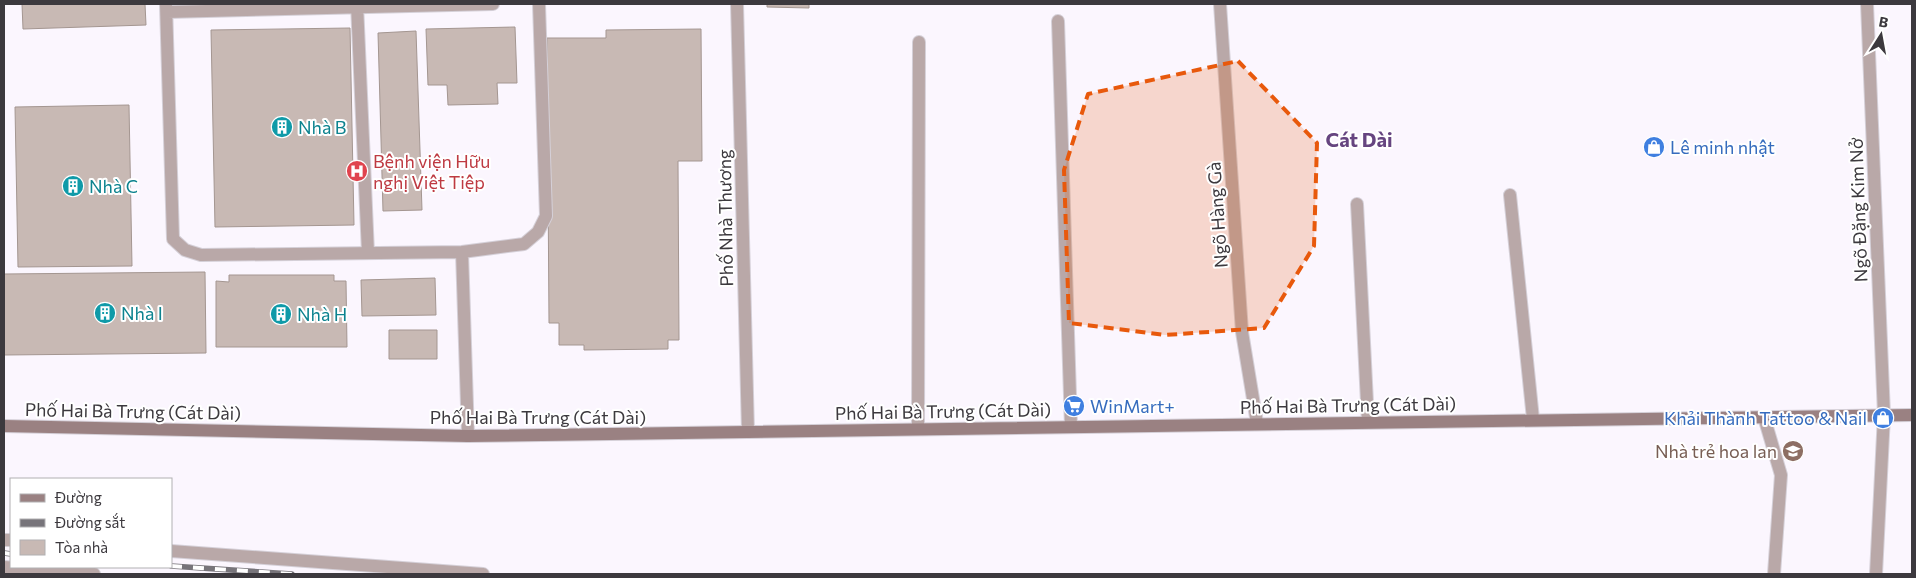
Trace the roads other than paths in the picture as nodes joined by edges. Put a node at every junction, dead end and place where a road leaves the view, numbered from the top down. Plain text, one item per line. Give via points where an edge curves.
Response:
1 (494, 4) edge
2 (539, 4) edge
3 (737, 4) edge
4 (1220, 4) edge
5 (1867, 4) edge
6 (357, 6) edge
7 (166, 8) edge
8 (1058, 22) dead end
9 (919, 42) dead end
10 (1510, 195) dead end
11 (1357, 204) dead end
12 (368, 252) junction
13 (462, 252) junction
14 (1884, 415) junction
15 (1912, 415) edge
16 (1764, 417) junction
17 (1533, 420) junction
18 (1368, 422) junction
19 (1257, 423) junction
20 (4, 426) edge
21 (1071, 427) junction
22 (918, 428) junction
23 (748, 432) junction
24 (468, 436) junction
25 (172, 551) edge
26 (4, 568) edge
27 (94, 574) edge
28 (483, 574) edge
29 (1774, 574) edge
30 (1876, 574) edge

1 - 6 street
2 - 13 street via 546,216 538,232 524,244
3 - 23 street, Phố Nhà Thương
4 - 19 street, Ngõ Hàng Gà via 1242,332
5 - 14 street, Ngõ Đặng Kim Nở
6 - 7 street
6 - 12 street
7 - 12 street via 173,239 185,250 201,255
8 - 21 street
9 - 22 street
10 - 17 street
11 - 18 street
12 - 13 street
13 - 24 street
14 - 15 main road, Phố Hai Bà Trưng (Cát Dài)
14 - 16 main road, Phố Hai Bà Trưng (Cát Dài)
14 - 30 street, Ngõ Đặng Kim Nở
16 - 17 main road, Phố Hai Bà Trưng (Cát Dài)
16 - 29 street via 1781,475
17 - 18 main road, Phố Hai Bà Trưng (Cát Dài)
18 - 19 main road, Phố Hai Bà Trưng (Cát Dài)
19 - 21 main road, Phố Hai Bà Trưng (Cát Dài)
20 - 24 main road, Phố Hai Bà Trưng (Cát Dài)
21 - 22 main road, Phố Hai Bà Trưng (Cát Dài)
22 - 23 main road, Phố Hai Bà Trưng (Cát Dài)
23 - 24 main road, Phố Hai Bà Trưng (Cát Dài)
25 - 28 street
26 - 27 street

